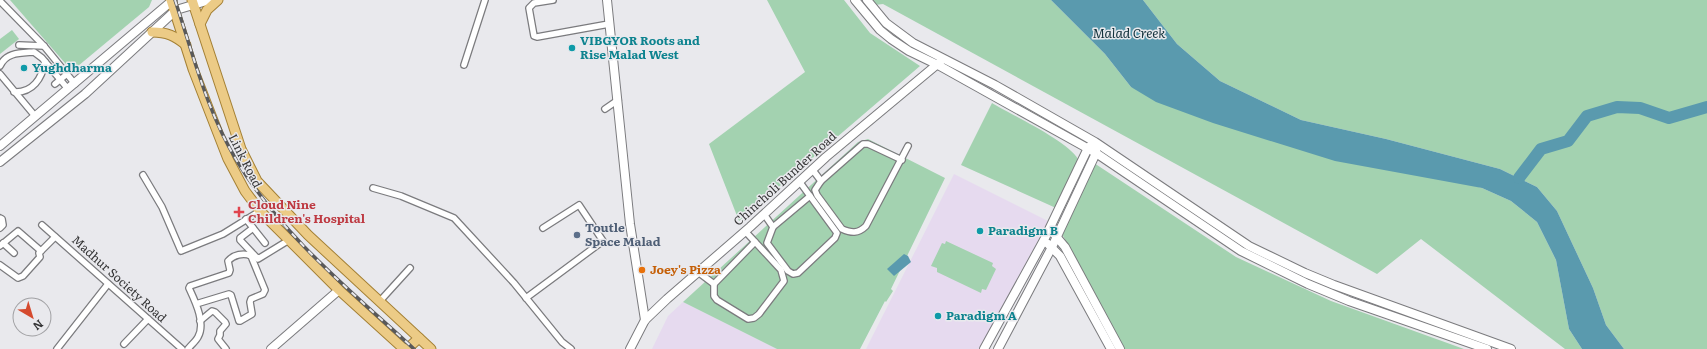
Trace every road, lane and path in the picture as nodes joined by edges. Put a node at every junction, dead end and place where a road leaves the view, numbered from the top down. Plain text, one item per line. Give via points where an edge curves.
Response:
1 (172, 0) edge
2 (210, 0) edge
3 (218, 0) edge
4 (485, 0) edge
5 (553, 0) edge
6 (607, 0) edge
7 (855, 0) edge
8 (867, 0) edge
9 (0, 1) edge
10 (193, 2) edge
11 (176, 10) junction
12 (200, 24) junction
13 (609, 24) junction
14 (152, 32) junction
15 (19, 45) dead end
16 (186, 45) junction
17 (44, 46) junction
18 (48, 62) junction
19 (940, 62) junction
20 (464, 65) dead end
21 (0, 66) edge
22 (0, 74) edge
23 (64, 77) junction
24 (55, 84) dead end
25 (72, 87) junction
26 (14, 92) junction
27 (618, 100) junction
28 (605, 109) dead end
29 (35, 116) junction
30 (1095, 142) junction
31 (0, 146) edge
32 (908, 146) dead end
33 (1088, 148) junction
34 (1096, 153) junction
35 (902, 160) junction
36 (0, 162) edge
37 (812, 169) junction
38 (142, 174) dead end
39 (821, 181) junction
40 (799, 182) junction
41 (373, 188) dead end
42 (810, 196) junction
43 (260, 211) junction
44 (764, 214) junction
45 (0, 218) edge
46 (246, 220) junction
47 (42, 225) dead end
48 (0, 228) edge
49 (253, 228) junction
50 (543, 228) dead end
51 (773, 228) junction
52 (1050, 229) junction
53 (745, 231) junction
54 (55, 237) junction
55 (1056, 237) junction
56 (289, 240) junction
57 (1044, 240) junction
58 (755, 242) junction
59 (265, 243) dead end
60 (2, 245) edge
61 (1052, 247) junction
62 (41, 251) junction
63 (14, 253) dead end
64 (0, 265) edge
65 (410, 268) dead end
66 (698, 272) junction
67 (108, 284) junction
68 (714, 284) junction
69 (339, 290) junction
70 (526, 298) junction
71 (380, 301) junction
72 (196, 304) junction
73 (148, 319) junction
74 (645, 320) junction
75 (200, 321) junction
76 (419, 338) junction
77 (124, 344) dead end
78 (57, 349) edge
79 (182, 349) edge
80 (188, 349) edge
81 (226, 349) edge
82 (271, 349) edge
83 (404, 349) edge
84 (407, 349) edge
85 (431, 349) edge
86 (572, 349) edge
87 (630, 349) edge
88 (984, 349) edge
89 (998, 349) edge
90 (1111, 349) edge
91 (1120, 349) edge
92 (1487, 349) edge
93 (1511, 349) edge

1 - 11 main road, Link Road
1 - 25 street
2 - 10 street
3 - 12 main road via 207,10
4 - 20 street
5 - 13 street via 534,4 529,8 534,36
6 - 13 street
7 - 19 street via 891,39 909,51
8 - 19 street via 896,32
9 - 17 street
10 - 11 street
10 - 12 main road, Link Road
11 - 14 street
11 - 16 main road, Link Road
12 - 71 main road, Link Road via 241,149 258,182 308,235
13 - 27 street
14 - 16 main road via 167,32
14 - 36 street via 85,94
15 - 17 street
16 - 43 main road, Link Road via 228,159 245,191
17 - 23 street
18 - 21 street via 34,52 26,52 11,54
18 - 23 street
18 - 26 street via 40,79 25,91
19 - 30 street via 995,85
19 - 33 street
19 - 37 street, Chincholi Bunder Road
22 - 26 street
23 - 24 street
23 - 25 street
23 - 25 street
25 - 29 street
26 - 29 street
27 - 28 street
27 - 74 street via 630,224
29 - 31 street
30 - 33 street
30 - 34 street
30 - 93 street via 1249,246 1334,285
32 - 35 street
33 - 34 street
33 - 52 street
34 - 55 street
34 - 92 street via 1217,236 1262,263 1348,301
35 - 39 street via 868,144 862,144
35 - 39 street via 866,226 855,233 842,229 816,195 815,190
37 - 39 street
37 - 40 street, Chincholi Bunder Road
38 - 46 street via 162,207 181,251 223,234
40 - 42 street
40 - 44 street, Chincholi Bunder Road
41 - 70 street via 401,196 454,218
42 - 51 street
42 - 51 street via 837,233 835,238 798,273 788,272 769,246 768,240
43 - 46 street
43 - 56 main road, Link Road
44 - 51 street
44 - 53 street, Chincholi Bunder Road
45 - 48 street via 3,225
46 - 49 street
47 - 54 street, Madhur Society Road
49 - 56 street via 240,240 258,260
49 - 59 street
50 - 70 street via 579,205 603,241
52 - 55 street
52 - 57 street
53 - 58 street
53 - 66 street, Chincholi Bunder Road
54 - 62 street
54 - 67 street, Madhur Society Road
55 - 61 street
55 - 91 street via 1065,247
56 - 69 main road, Link Road
57 - 61 street
57 - 88 street
58 - 68 street
58 - 68 street via 781,270 784,280 758,314 748,319 717,300 714,296
60 - 62 street via 18,231
60 - 63 street
61 - 89 street
61 - 90 street via 1060,256
62 - 64 street via 40,257 23,276 18,278
65 - 71 street
66 - 68 street
66 - 74 street, Chincholi Bunder Road
67 - 73 street, Madhur Society Road
67 - 78 street
69 - 82 street
69 - 83 main road, Link Road
70 - 86 street via 562,342
71 - 76 main road, Link Road
72 - 72 street via 229,294 234,299 238,320 240,322 250,316 251,299 263,294 264,290 251,256 246,253 231,257 228,261 229,273 190,286
72 - 75 street
73 - 77 street
73 - 79 street, Madhur Society Road
74 - 87 street, Chincholi Bunder Road
75 - 80 street via 198,336
75 - 81 street via 212,311 225,322 218,339
76 - 84 main road
76 - 85 main road, Link Road

